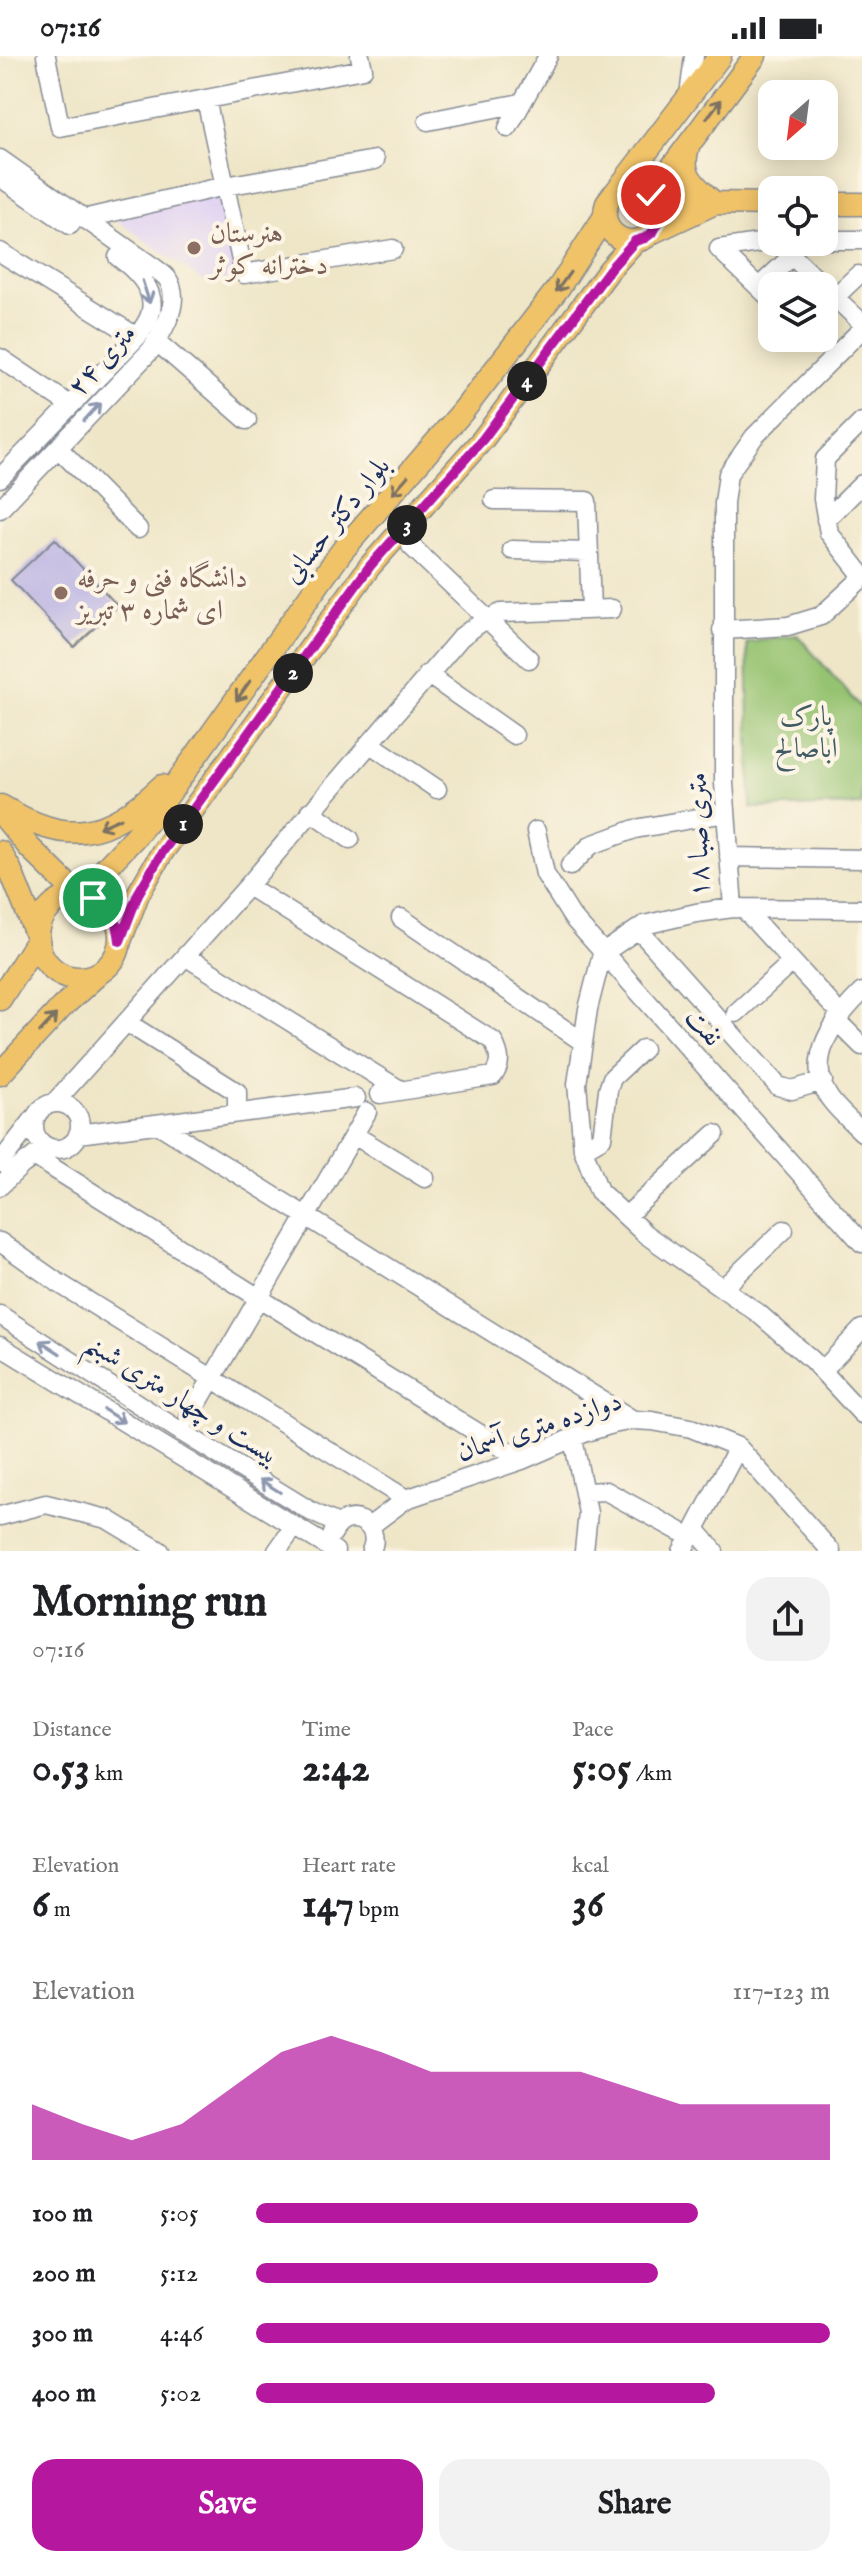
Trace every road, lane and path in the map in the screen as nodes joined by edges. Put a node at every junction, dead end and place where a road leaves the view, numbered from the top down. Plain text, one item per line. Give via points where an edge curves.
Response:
1 (46, 56) edge
2 (548, 56) edge
3 (694, 56) edge
4 (720, 56) edge
5 (755, 56) edge
6 (361, 63) edge
7 (689, 96) junction
8 (206, 99) junction
9 (521, 103) junction
10 (428, 121) dead end
11 (508, 128) dead end
12 (691, 140) junction
13 (0, 159) edge
14 (375, 160) dead end
15 (0, 177) edge
16 (21, 182) junction
17 (225, 186) junction
18 (615, 193) junction
19 (652, 196) junction
20 (714, 203) junction
21 (758, 204) edge
22 (838, 204) edge
23 (862, 204) edge
24 (605, 216) junction
25 (83, 219) junction
26 (644, 236) junction
27 (838, 240) edge
28 (862, 240) edge
29 (758, 243) edge
30 (393, 249) dead end
31 (0, 252) edge
32 (792, 256) joint
33 (781, 272) edge
34 (808, 272) edge
35 (858, 275) dead end
36 (838, 284) edge
37 (758, 286) edge
38 (838, 300) edge
39 (862, 323) edge
40 (862, 329) edge
41 (137, 337) junction
42 (156, 341) junction
43 (0, 358) edge
44 (70, 405) junction
45 (247, 420) dead end
46 (862, 422) edge
47 (58, 448) junction
48 (0, 478) edge
49 (862, 484) edge
50 (494, 500) dead end
51 (0, 509) edge
52 (826, 520) junction
53 (138, 529) dead end
54 (411, 546) dead end
55 (512, 550) dead end
56 (589, 552) junction
57 (862, 576) edge
58 (612, 609) dead end
59 (591, 610) junction
60 (488, 619) junction
61 (722, 630) junction
62 (529, 659) dead end
63 (427, 674) junction
64 (514, 735) dead end
65 (369, 743) junction
66 (193, 759) junction
67 (437, 789) dead end
68 (0, 806) edge
69 (310, 811) junction
70 (0, 812) edge
71 (726, 813) junction
72 (536, 831) dead end
73 (350, 839) dead end
74 (0, 852) edge
75 (729, 857) junction
76 (862, 859) edge
77 (570, 866) dead end
78 (248, 886) junction
79 (79, 896) junction
80 (738, 908) junction
81 (862, 909) edge
82 (401, 918) dead end
83 (638, 929) junction
84 (38, 939) junction
85 (120, 941) junction
86 (602, 954) junction
87 (185, 956) junction
88 (791, 963) junction
89 (98, 974) junction
90 (862, 992) edge
91 (0, 999) edge
92 (736, 1013) dead end
93 (834, 1013) junction
94 (126, 1022) junction
95 (583, 1042) junction
96 (862, 1046) edge
97 (643, 1049) dead end
98 (0, 1074) edge
99 (823, 1081) junction
100 (400, 1090) junction
101 (54, 1103) junction
102 (362, 1105) junction
103 (237, 1113) junction
104 (36, 1116) junction
105 (158, 1124) junction
106 (862, 1132) edge
107 (78, 1134) junction
108 (715, 1134) dead end
109 (354, 1135) junction
110 (583, 1149) junction
111 (41, 1151) junction
112 (0, 1163) edge
113 (425, 1178) dead end
114 (0, 1186) edge
115 (307, 1216) junction
116 (626, 1216) junction
117 (784, 1230) dead end
118 (0, 1242) edge
119 (862, 1243) edge
120 (723, 1288) junction
121 (259, 1298) junction
122 (0, 1315) edge
123 (862, 1329) edge
124 (0, 1346) edge
125 (822, 1371) junction
126 (211, 1378) junction
127 (862, 1414) edge
128 (189, 1418) dead end
129 (633, 1420) junction
130 (573, 1439) junction
131 (738, 1447) junction
132 (522, 1460) junction
133 (585, 1492) junction
134 (406, 1499) junction
135 (0, 1516) edge
136 (338, 1524) junction
137 (370, 1526) junction
138 (294, 1527) junction
139 (687, 1530) junction
140 (160, 1551) edge
141 (277, 1551) edge
142 (336, 1551) edge
143 (371, 1551) edge
144 (584, 1551) edge
145 (682, 1551) edge
146 (714, 1551) edge
147 (831, 1551) edge

1 - 8 street via 60,127
2 - 9 street
3 - 7 street
4 - 7 main road
12 -> 5 main road
6 - 8 street
7 - 18 main road
8 - 17 street
9 - 10 street
9 - 11 street
12 - 19 main road
12 - 20 main road via 687,174
13 - 16 street, ۲۴ متری
14 - 17 street
15 - 16 street, ۲۴ متری
16 - 25 street, ۲۴ متری
16 -> 41 street, ۲۴ متری via 137,271 149,293 151,314
17 - 25 street
17 - 30 street via 244,274
18 - 19 main road via 634,187
18 - 24 main road
19 - 20 main road
19 - 26 main road via 659,215
20 - 21 main road
20 - 26 main road
22 - 23 main road
24 - 26 main road via 615,235
24 -> 66 main road, بلوار دکتر حسابی via 559,287 472,400 342,551
25 - 42 street, ۲۴ متری via 168,279 173,299
26 - 85 main road, بلوار دکتر حسابی via 610,269 483,439 370,566 163,851 138,894
27 - 28 street
29 - 37 street via 719,249
31 - 41 street
32 - 33 street
32 - 34 street
35 - 36 street
38 - 39 street
40 - 61 street, متری صبا ۱۸ via 754,437 728,474
41 - 44 street, ۲۴ متری
42 - 45 street
47 -> 42 street, ۲۴ متری
43 - 44 street
44 - 48 street, ۲۴ متری
46 - 52 street via 825,459
47 - 51 street, ۲۴ متری
47 - 53 street
49 - 52 street
50 - 56 street via 587,501
52 - 57 street via 829,533
54 - 60 street
55 - 56 street
56 - 59 street
57 - 61 street via 821,616 788,626
58 - 59 street
59 - 60 street via 529,610
60 - 62 street
60 - 63 street via 461,637
61 - 71 street, متری صبا ۱۸
63 - 64 street
63 - 65 street
65 - 67 street
65 - 69 street
66 -> 68 main road via 143,804 93,830 55,832
66 - 79 main road, بلوار دکتر حسابی via 135,837
69 - 73 street
69 - 78 street
70 - 79 main road
71 - 75 street, متری صبا ۱۸
71 - 77 street via 635,829 591,845
72 - 86 street, نفت via 545,874
74 - 84 main road
75 - 76 street
75 - 80 street, متری صبا ۱۸
78 - 87 street
78 - 100 street via 493,1041 500,1055 493,1076
79 - 84 main road via 66,898 45,914
79 - 85 main road via 93,898 114,915
80 - 81 street
80 - 83 street, متری صبا ۱۸
80 - 88 street
82 - 95 street
83 - 86 street, متری صبا ۱۸
83 - 99 street via 778,1086 792,1090
84 - 89 main road via 48,964 58,972 85,978
84 - 91 main road
85 - 89 main road via 117,954
86 - 95 street
86 - 119 street, نفت
87 - 94 street
87 - 100 street
88 - 92 street
88 - 93 street
98 -> 89 main road
90 - 93 street
93 - 96 street
93 - 99 street via 824,1045
94 - 101 street
94 - 103 street via 237,1092
95 - 110 street via 577,1084
97 - 110 street via 612,1078 602,1138
99 - 106 street via 827,1096
100 - 102 street via 380,1094 367,1087 360,1091
101 - 104 street
101 - 107 street via 75,1112
102 - 103 street
102 - 109 street
103 - 105 street
104 - 111 street
104 - 112 street
105 - 107 street
105 - 115 street
107 - 111 street via 66,1147
108 - 116 street
109 - 113 street
109 - 115 street
110 - 116 street via 599,1191
111 - 114 street
111 - 121 street
115 - 121 street
115 - 129 street
116 - 120 street
117 - 120 street
118 - 126 street
120 - 125 street
121 - 126 street
121 - 132 street
136 -> 122 street, بیست و چهار متری شبنم
123 - 125 street
124 -> 138 street, بیست و چهار متری شبنم
125 - 127 street
126 - 128 street
126 - 134 street
129 - 130 street, دوازده متری آسمان
129 - 131 street, دوازده متری آسمان via 691,1428
130 - 132 street, دوازده متری آسمان
130 - 133 street
131 - 139 street
131 - 147 street, دوازده متری آسمان
132 - 134 street, دوازده متری آسمان
133 - 139 street via 606,1491
133 - 144 street
134 - 137 street, دوازده متری آسمان
135 - 140 street via 46,1504 107,1519
136 - 137 street via 358,1518
136 - 142 street via 332,1537
137 - 143 street
138 - 141 street
138 - 142 street, بیست و چهار متری شبنم
139 - 145 street
139 - 146 street

